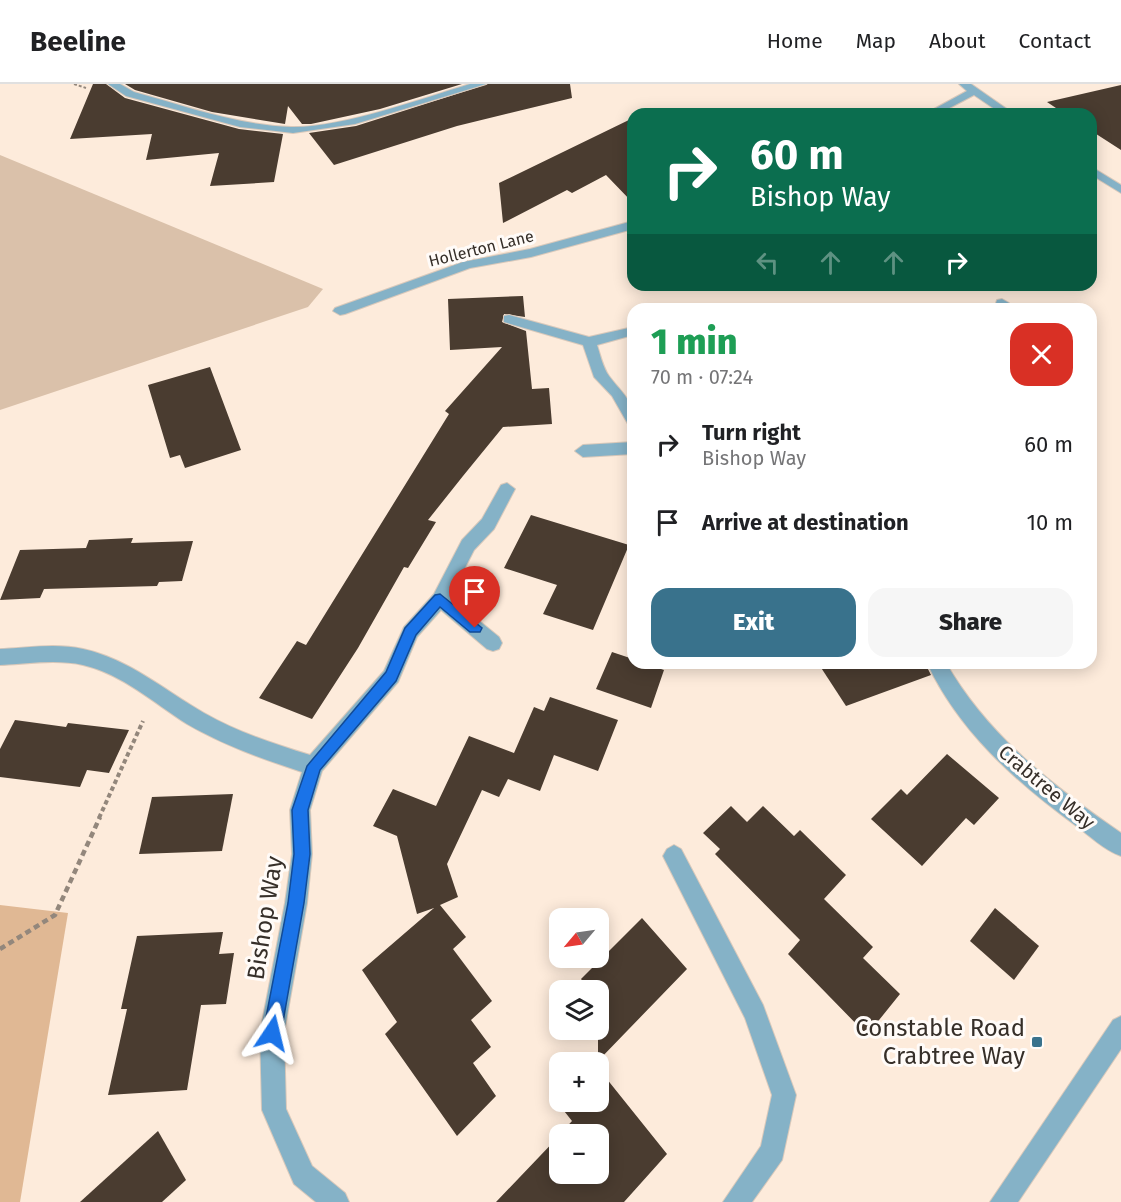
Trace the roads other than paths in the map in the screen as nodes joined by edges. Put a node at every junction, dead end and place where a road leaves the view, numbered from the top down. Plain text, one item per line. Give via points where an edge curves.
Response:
1 (113, 84) edge
2 (481, 84) edge
3 (964, 84) edge
4 (975, 91) junction
5 (942, 108) edge
6 (1000, 108) edge
7 (1097, 174) edge
8 (1121, 190) edge
9 (627, 227) edge
10 (340, 311) dead end
11 (509, 319) dead end
12 (627, 332) edge
13 (589, 342) junction
14 (627, 410) edge
15 (627, 448) edge
16 (583, 451) dead end
17 (507, 489) dead end
18 (440, 599) junction
19 (492, 642) dead end
20 (0, 657) edge
21 (940, 669) edge
22 (314, 766) junction
23 (1121, 846) edge
24 (674, 856) dead end
25 (1121, 1028) edge
26 (336, 1202) edge
27 (736, 1202) edge
28 (1003, 1202) edge

1 - 2 street via 130,94 244,125 293,130 351,122
3 - 4 street
4 - 5 street
4 - 6 street
7 - 8 street
9 - 10 street, Hollerton Lane via 531,253 467,265
11 - 13 street
12 - 13 street
13 - 14 street via 601,377
15 - 16 street
17 - 18 street, Bishop Way via 489,524 468,545
18 - 19 street
18 - 22 street, Bishop Way via 410,632 391,676
20 - 22 street via 80,656 113,666 243,743
21 - 23 street, Crabtree Way via 976,724 1019,769
22 - 26 street, Bishop Way via 300,810 302,854 296,903 272,1033 274,1110 303,1175
24 - 27 street via 755,1013 784,1095 774,1151
25 - 28 street

